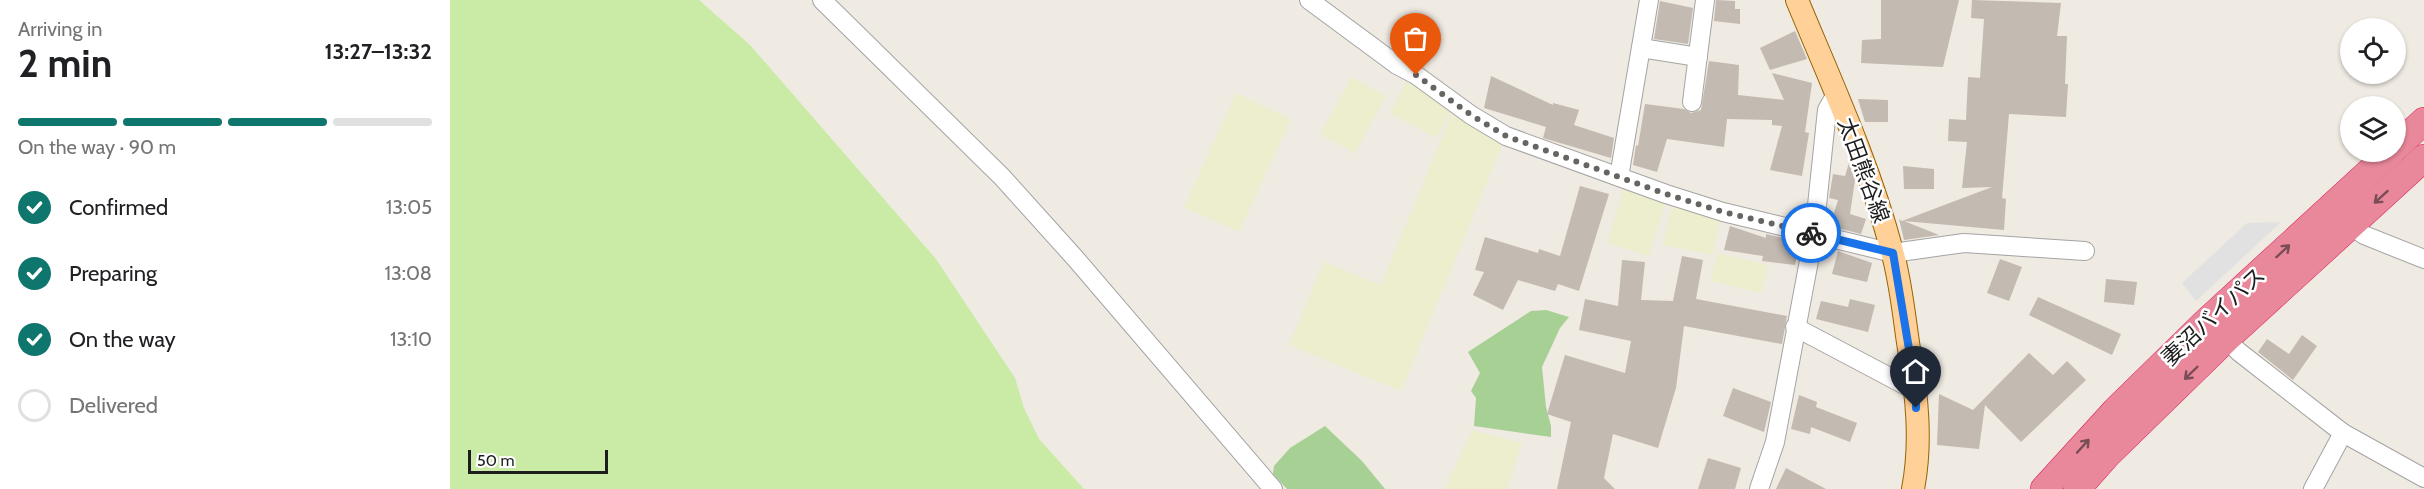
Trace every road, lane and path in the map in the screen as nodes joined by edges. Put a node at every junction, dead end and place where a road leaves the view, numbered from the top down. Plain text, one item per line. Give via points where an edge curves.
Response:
1 (822, 0) edge
2 (1309, 0) edge
3 (1649, 0) edge
4 (1705, 0) edge
5 (1797, 0) edge
6 (1641, 48) junction
7 (1698, 57) junction
8 (1836, 94) junction
9 (1692, 102) dead end
10 (2424, 121) edge
11 (2406, 138) edge
12 (2424, 158) edge
13 (2383, 162) edge
14 (1619, 177) junction
15 (2340, 216) junction
16 (1814, 234) junction
17 (2085, 252) dead end
18 (1893, 253) junction
19 (2424, 259) edge
20 (1795, 327) junction
21 (2226, 339) junction
22 (1916, 391) junction
23 (2343, 433) junction
24 (2424, 478) edge
25 (1273, 489) edge
26 (1759, 489) edge
27 (1913, 489) edge
28 (2044, 489) edge
29 (2077, 489) edge
30 (2313, 489) edge

1 - 25 street via 1002,177
2 - 14 street via 1397,65 1506,136
3 - 6 street
4 - 7 street
5 - 8 main road, 太田熊谷線
6 - 7 street
6 - 14 street
7 - 9 street
8 - 16 street via 1827,110
8 - 18 main road, 太田熊谷線 via 1879,205
10 - 11 highway
12 -> 15 highway, 妻沼バイパス
13 - 15 highway, 妻沼バイパス
14 - 16 street via 1723,212
15 - 19 street via 2364,235
15 - 21 highway, 妻沼バイパス
28 -> 15 highway, 妻沼バイパス via 2116,410 2206,322
16 - 18 street
16 - 20 street
17 - 18 street via 1964,243
18 - 22 main road, 太田熊谷線
20 - 22 street
20 - 26 street via 1775,442
21 - 23 street
21 -> 29 highway, 妻沼バイパス
22 - 27 main road, 太田熊谷線
23 - 24 street
23 - 30 street

